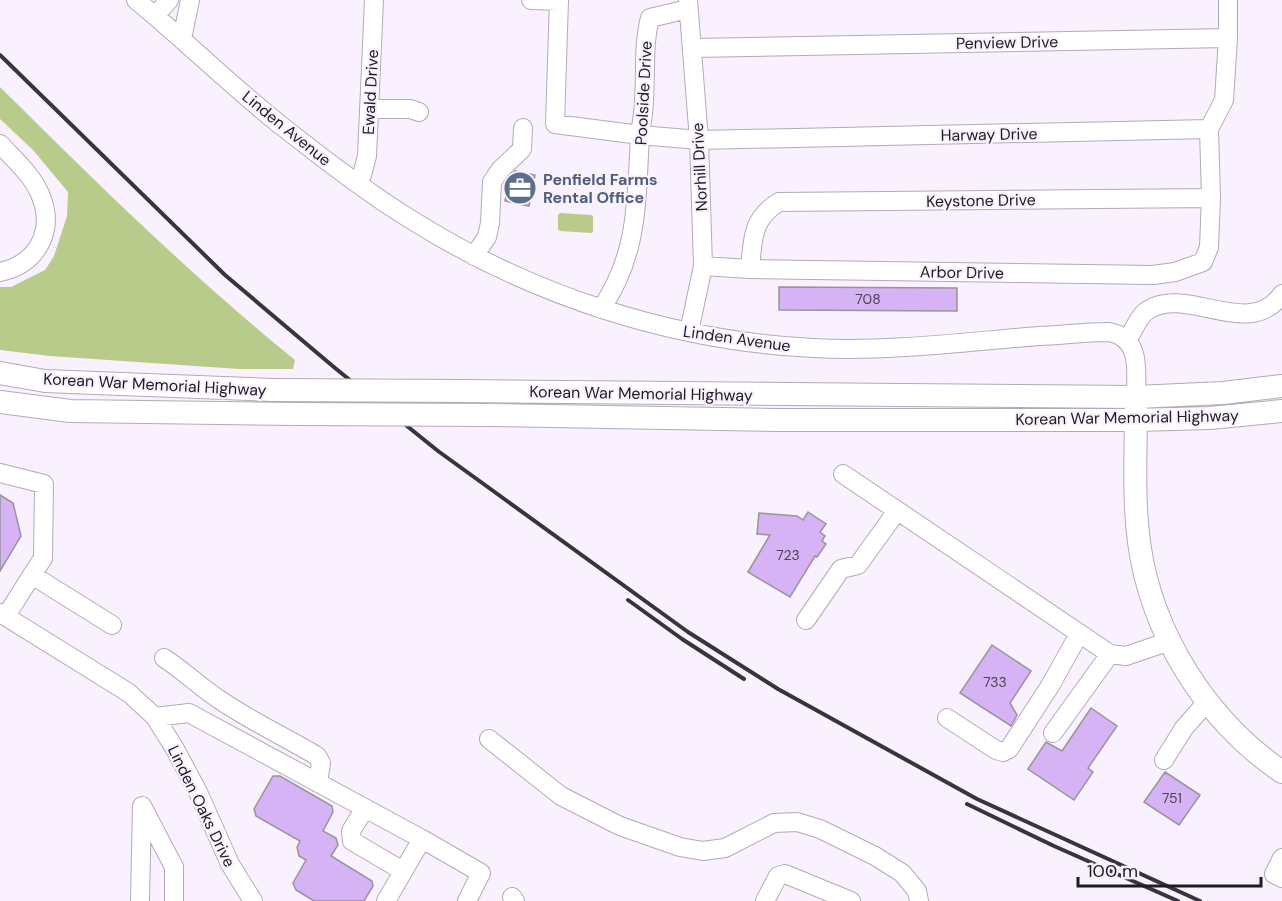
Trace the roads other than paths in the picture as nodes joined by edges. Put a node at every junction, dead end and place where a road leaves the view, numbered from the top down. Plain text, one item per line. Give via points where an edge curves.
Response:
1 (136, 0) edge
2 (169, 0) edge
3 (190, 0) edge
4 (374, 0) edge
5 (531, 0) edge
6 (1228, 0) edge
7 (559, 1) edge
8 (688, 4) edge
9 (155, 15) junction
10 (1228, 38) junction
11 (182, 39) junction
12 (692, 48) junction
13 (369, 109) junction
14 (418, 112) dead end
15 (523, 128) dead end
16 (1209, 129) junction
17 (640, 135) junction
18 (699, 140) junction
19 (0, 144) edge
20 (357, 183) junction
21 (1211, 198) junction
22 (474, 256) junction
23 (704, 266) junction
24 (750, 269) junction
25 (0, 272) edge
26 (1282, 294) edge
27 (601, 309) junction
28 (688, 332) junction
29 (1127, 339) junction
30 (0, 373) edge
31 (1282, 386) edge
32 (1136, 397) junction
33 (0, 402) edge
34 (1282, 411) edge
35 (1136, 420) junction
36 (0, 473) edge
37 (843, 474) dead end
38 (897, 511) junction
39 (32, 575) junction
40 (3, 614) edge
41 (806, 620) dead end
42 (112, 625) dead end
43 (1079, 634) junction
44 (1170, 640) junction
45 (1110, 654) junction
46 (164, 658) dead end
47 (1207, 702) junction
48 (234, 709) junction
49 (155, 717) junction
50 (947, 718) dead end
51 (221, 730) junction
52 (1053, 733) dead end
53 (489, 739) dead end
54 (1164, 760) dead end
55 (1282, 772) edge
56 (318, 783) junction
57 (365, 808) junction
58 (422, 839) junction
59 (1282, 858) edge
60 (403, 871) junction
61 (1282, 878) edge
62 (251, 900) edge
63 (140, 901) edge
64 (174, 901) edge
65 (386, 901) edge
66 (467, 901) edge
67 (765, 901) edge
68 (851, 901) edge
69 (919, 901) edge

1 - 9 street, Linden Avenue
2 - 9 street
3 - 11 street
4 - 13 street, Ewald Drive
5 - 7 street
6 - 10 street
7 - 17 street, Harway Drive via 555,124
8 - 12 street, Norhill Drive
8 - 17 street, Poolside Drive via 650,18
9 - 11 street, Linden Avenue
10 - 12 street, Penview Drive
10 - 16 street via 1224,100
11 - 20 street, Linden Avenue via 283,127
12 - 18 street, Norhill Drive
13 - 14 street
13 - 20 street, Ewald Drive via 367,156
15 - 22 street via 522,148 492,182 487,237
16 - 18 street, Harway Drive
16 - 21 street
17 - 18 street, Harway Drive
17 - 27 street, Poolside Drive via 635,220 629,251
18 - 23 street, Norhill Drive
19 - 25 street via 20,164 40,193 45,208 45,225 36,252 13,269
20 - 22 street, Linden Avenue via 412,221
21 - 24 street, Keystone Drive via 779,202 767,209 754,231
21 - 24 street, Arbor Drive via 1209,247 1203,262 1153,275
22 - 27 street, Linden Avenue
23 - 24 street, Arbor Drive
23 - 28 street, Norhill Drive
26 - 29 street via 1271,307 1249,313 1160,305 1147,310
27 - 28 street, Linden Avenue
28 - 29 street, Linden Avenue via 814,348 904,347 1102,332
29 - 32 street via 1135,355
30 - 32 main road, Korean War Memorial Highway, bridge via 45,381 273,390
31 - 32 main road, Korean War Memorial Highway
32 - 35 main road
33 - 35 main road, Korean War Memorial Highway, bridge via 70,411 774,420
34 - 35 main road, Korean War Memorial Highway
35 - 44 main road via 1139,545 1149,586
36 - 39 street via 44,484 42,558
37 - 38 street
38 - 41 street via 858,565 841,569
38 - 43 street
39 - 40 street
39 - 42 street
40 - 49 street, Linden Oaks Drive via 129,693
43 - 45 street
43 - 50 street via 1009,749 996,750
44 - 45 street via 1126,656
44 - 47 main road
45 - 52 street
46 - 48 street
47 - 54 street
47 - 55 main road via 1246,744
48 - 51 street
48 - 56 street via 316,756 321,763
49 - 51 street via 189,713
49 - 62 street, Linden Oaks Drive via 198,792
51 - 56 street
53 - 69 street via 561,796 621,826 703,851 725,848 774,824 797,822 820,829 902,873 917,891
56 - 57 street
57 - 58 street
57 - 60 street via 351,831 352,841
58 - 60 street
58 - 66 street via 481,873
59 - 61 street via 1274,874
60 - 65 street
63 - 64 street via 142,806 174,867
67 - 68 street via 778,876 785,874

